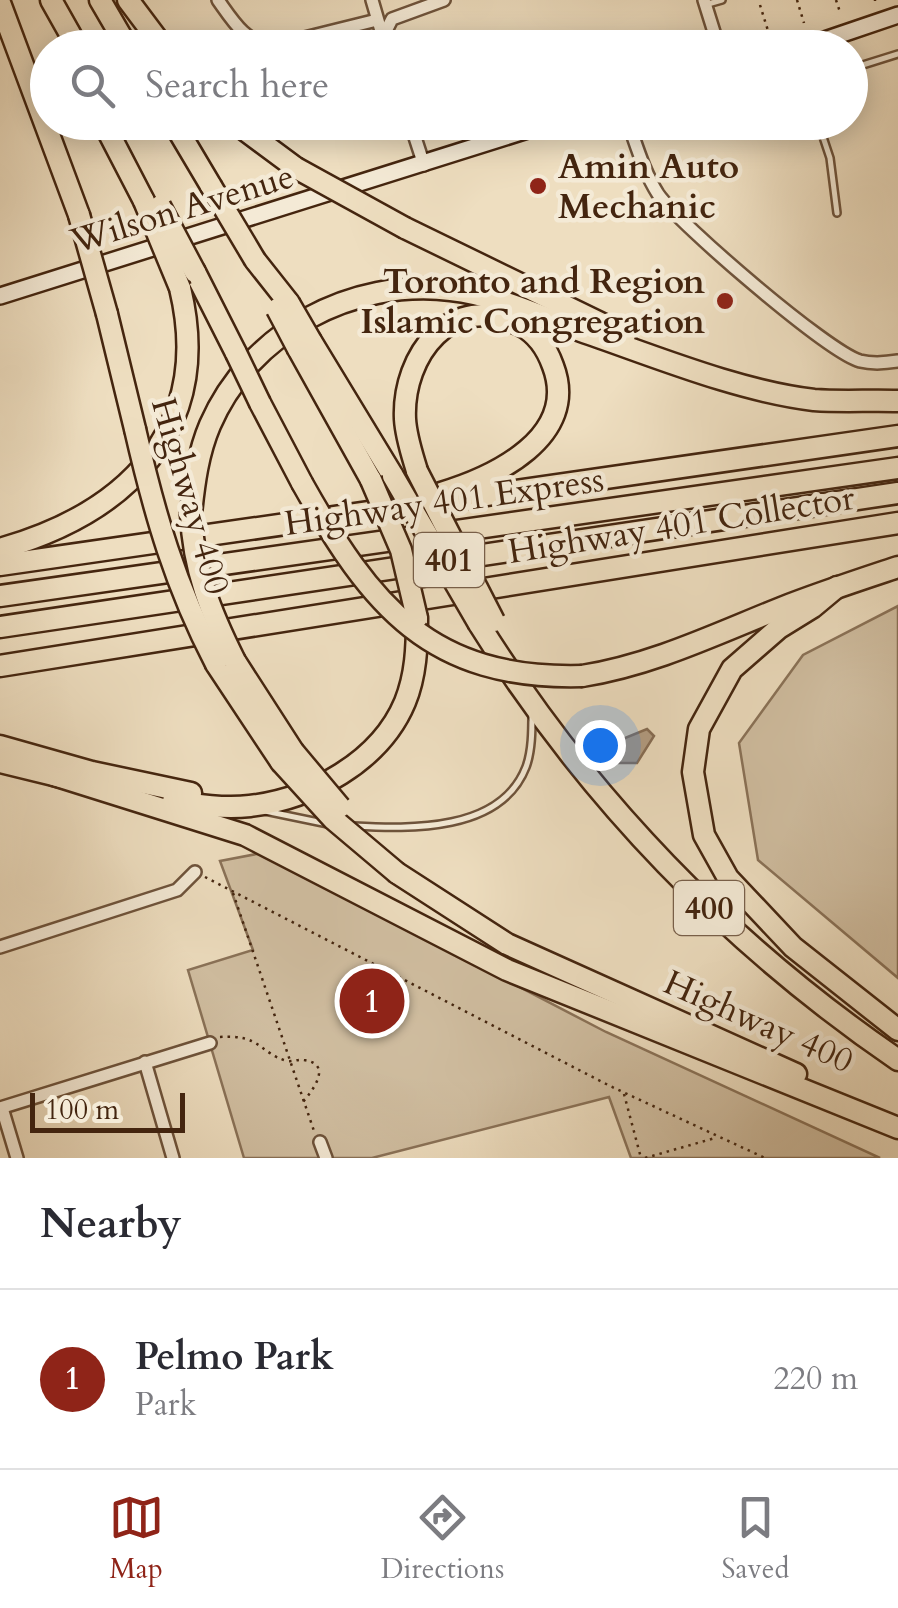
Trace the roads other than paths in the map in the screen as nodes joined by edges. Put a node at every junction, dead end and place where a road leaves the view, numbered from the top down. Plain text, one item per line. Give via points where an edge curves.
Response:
1 (49, 0) edge
2 (100, 0) edge
3 (128, 0) edge
4 (218, 0) edge
5 (372, 0) edge
6 (444, 0) edge
7 (722, 0) edge
8 (704, 2) edge
9 (0, 4) edge
10 (406, 12) junction
11 (898, 16) edge
12 (378, 20) junction
13 (60, 30) edge
14 (67, 30) edge
15 (118, 30) edge
16 (150, 30) edge
17 (239, 30) edge
18 (337, 30) edge
19 (381, 30) edge
20 (386, 30) edge
21 (713, 30) edge
22 (856, 30) edge
23 (898, 54) edge
24 (868, 63) edge
25 (30, 84) edge
26 (51, 140) edge
27 (114, 140) edge
28 (125, 140) edge
29 (184, 140) edge
30 (258, 140) edge
31 (416, 140) edge
32 (498, 140) edge
33 (635, 140) edge
34 (824, 140) edge
35 (424, 165) junction
36 (149, 198) junction
37 (837, 212) dead end
38 (0, 296) edge
39 (305, 345) junction
40 (898, 361) edge
41 (694, 368) junction
42 (898, 401) edge
43 (898, 436) edge
44 (898, 468) edge
45 (898, 493) edge
46 (368, 513) junction
47 (898, 523) edge
48 (0, 549) edge
49 (0, 565) edge
50 (898, 567) edge
51 (837, 587) junction
52 (0, 596) edge
53 (486, 622) junction
54 (0, 627) edge
55 (225, 663) junction
56 (0, 666) edge
57 (527, 696) junction
58 (0, 746) edge
59 (0, 762) edge
60 (54, 775) junction
61 (298, 794) junction
62 (248, 806) junction
63 (195, 872) road end
64 (0, 947) edge
65 (898, 1030) edge
66 (210, 1043) road end
67 (898, 1060) edge
68 (145, 1062) junction
69 (1, 1108) edge
70 (898, 1124) edge
71 (320, 1142) road end
72 (17, 1158) edge
73 (173, 1158) edge
74 (326, 1158) edge

1 - 13 highway
1 - 14 highway
2 - 15 highway
3 - 16 highway
4 - 17 street
5 - 10 street
5 - 12 street
6 - 10 street
7 - 8 lane
8 - 21 street
9 - 25 highway, Highway 400, bridge
10 - 20 street
11 - 22 main road
12 - 18 street
12 - 19 street
23 - 24 lane
26 - 55 highway, Highway 400, bridge via 107,314 165,548 179,587
27 - 36 highway
28 - 36 highway
29 - 39 highway, bridge
30 - 41 highway, bridge via 405,228
31 - 35 street
32 - 35 main road, Wilson Avenue
33 - 40 street via 660,197 833,348 860,361
34 - 37 lane
35 - 38 main road, Wilson Avenue
36 - 48 highway, bridge via 187,322 176,412 153,455 117,493 80,519
36 - 51 highway, bridge via 354,570 435,643 518,674 582,676 669,654
39 - 53 highway, bridge
39 - 61 highway, bridge via 402,550 417,618 413,674 394,722 348,769
41 - 42 highway via 814,400
41 - 55 highway, bridge via 452,290 358,296 314,313 268,346 232,388 204,442 191,514 194,551
43 - 46 highway, Highway 401 Collector / 401
44 - 52 highway, Highway 401 Express / 401
45 - 54 highway, Highway 401 Express / 401
46 - 49 highway, Highway 401 Collector / 401
46 - 53 highway, bridge via 486,477 535,444 557,391 555,370 532,332 506,319 460,319 428,340 406,390 417,471
47 - 56 highway, Highway 401 Collector / 401
50 - 51 highway
51 - 65 highway via 732,669 700,729 693,772 704,836 728,878 793,948
53 - 57 highway, Highway 400
55 - 70 highway, Highway 400, bridge via 287,757 399,870 466,919 507,944
57 - 62 lane via 532,738 526,768 497,803 466,820 344,826
57 - 67 highway, Highway 400 / 400 via 678,878 792,982
58 - 61 highway via 194,793
59 - 60 highway
60 - 62 highway via 175,801
60 - 70 highway via 245,836 507,970
61 - 62 highway
63 - 64 street via 177,890
66 - 68 street
68 - 69 street
68 - 73 street
69 - 72 street
71 - 74 street

